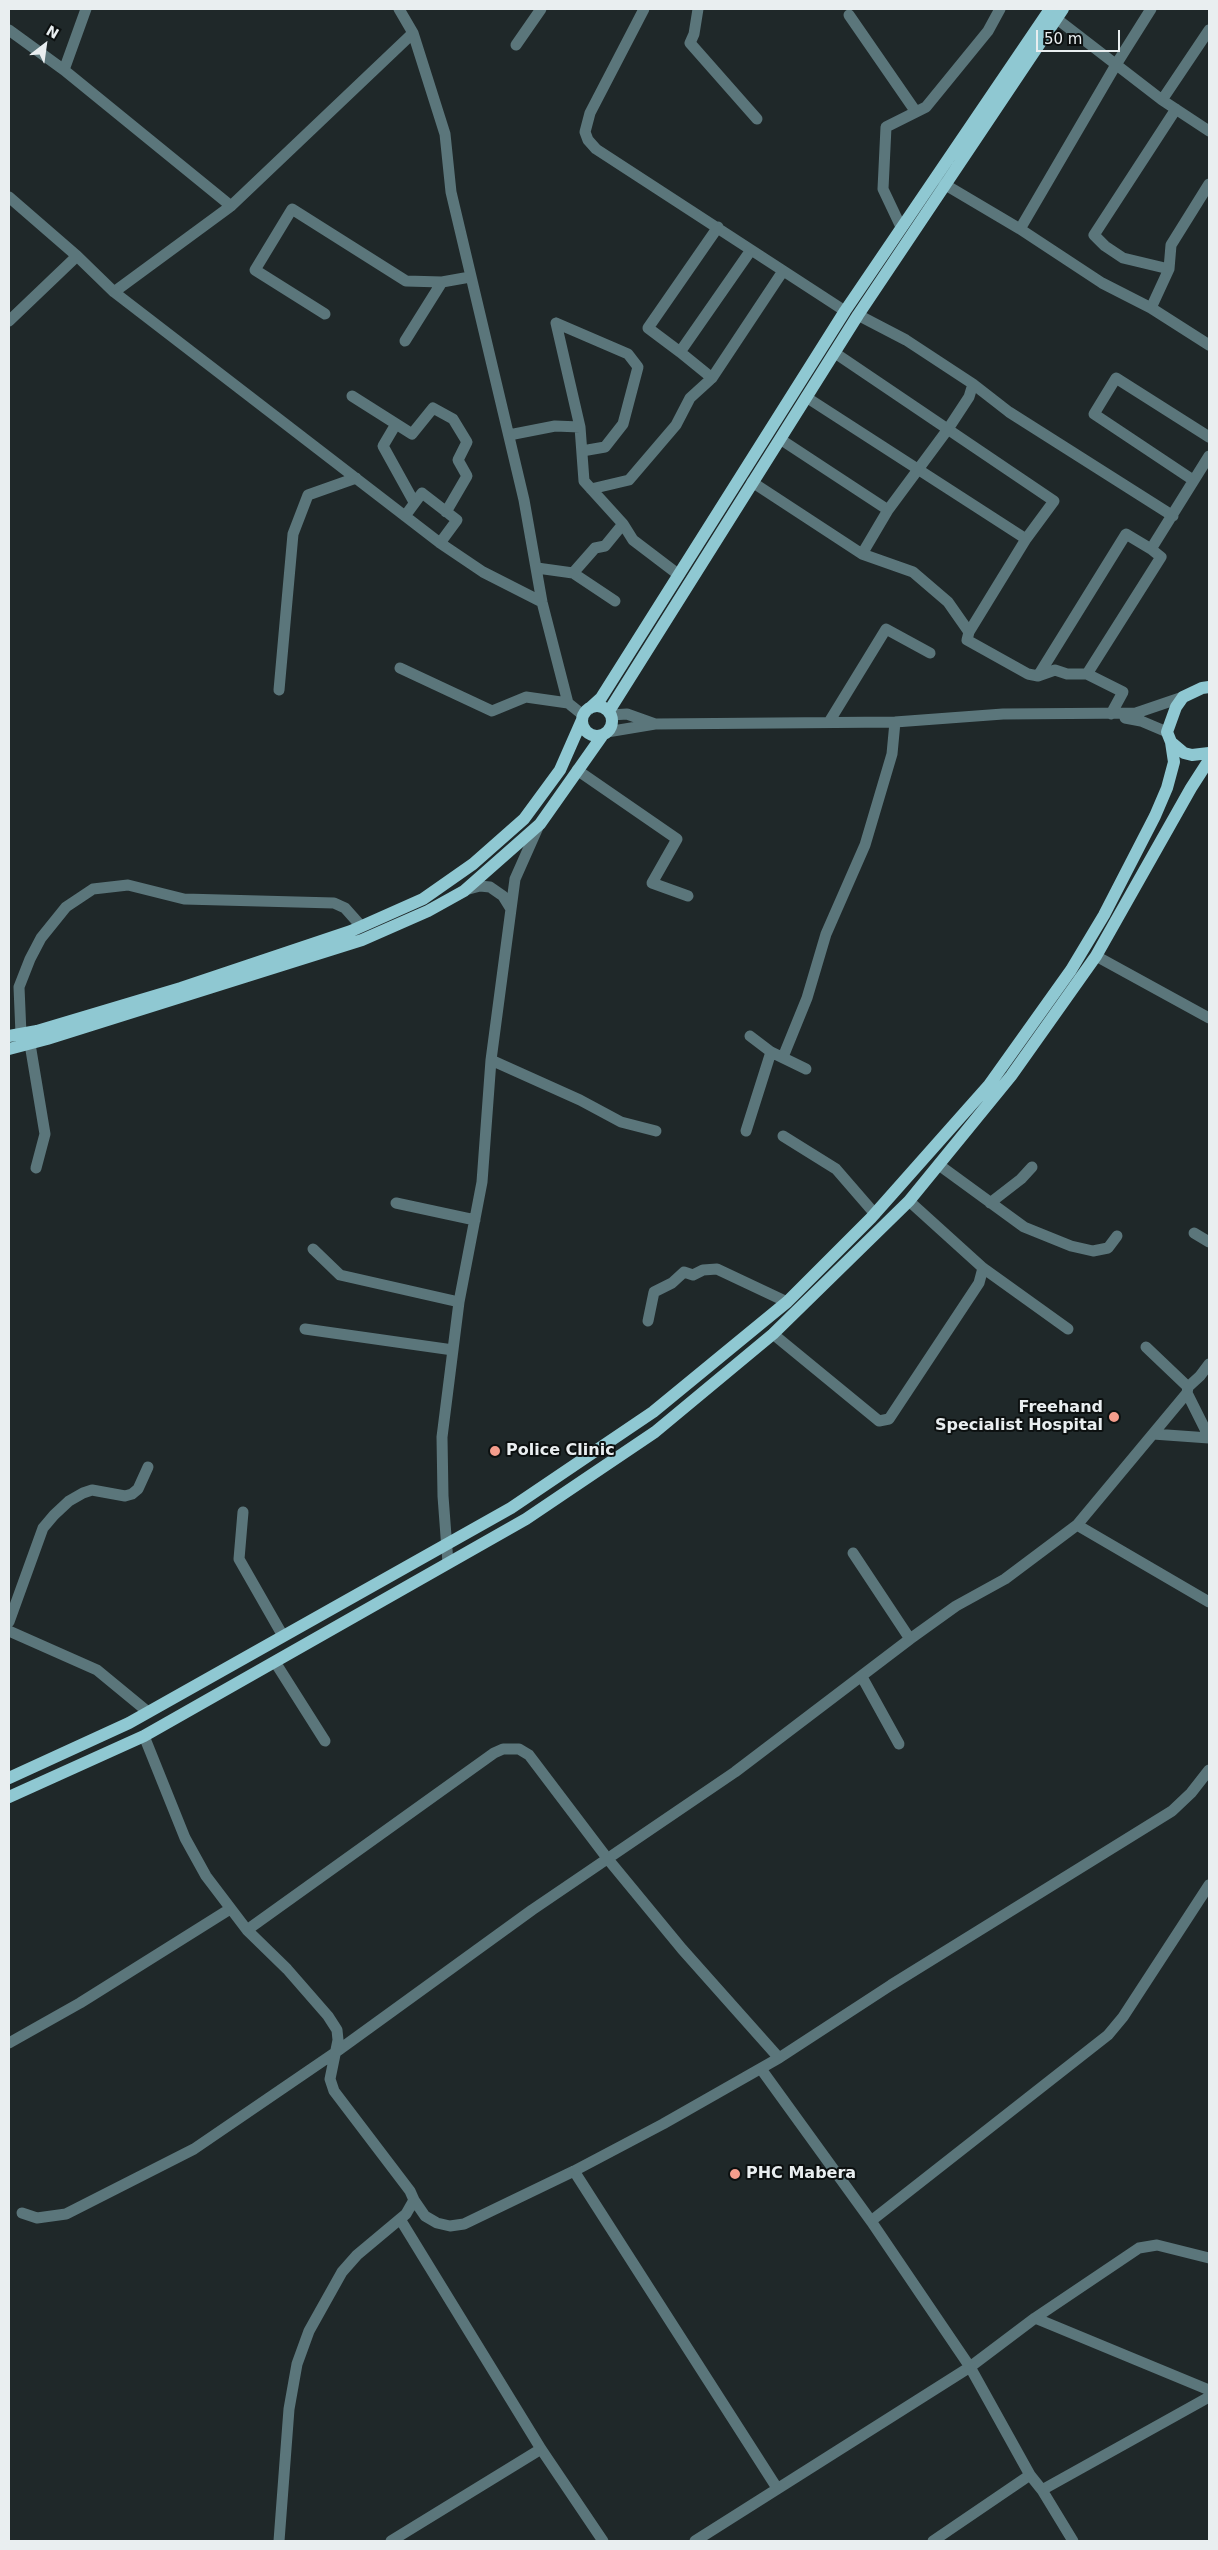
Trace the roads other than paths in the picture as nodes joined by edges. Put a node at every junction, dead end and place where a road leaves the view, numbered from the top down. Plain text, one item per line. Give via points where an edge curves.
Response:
1 (86, 9) edge
2 (400, 9) edge
3 (541, 9) edge
4 (644, 9) edge
5 (698, 9) edge
6 (1000, 9) edge
7 (1151, 9) edge
8 (1056, 12) edge
9 (849, 15) dead end
10 (9, 30) edge
11 (1209, 30) edge
12 (413, 33) junction
13 (516, 45) dead end
14 (1117, 63) junction
15 (64, 70) junction
16 (1162, 100) junction
17 (1176, 109) junction
18 (916, 112) junction
19 (757, 119) dead end
20 (1209, 131) edge
21 (944, 184) junction
22 (1209, 184) edge
23 (9, 197) edge
24 (231, 206) junction
25 (718, 227) junction
26 (901, 227) junction
27 (1020, 229) junction
28 (751, 250) junction
29 (77, 256) junction
30 (1169, 269) junction
31 (783, 270) junction
32 (470, 277) junction
33 (442, 282) junction
34 (114, 292) junction
35 (1151, 308) junction
36 (845, 312) junction
37 (325, 314) dead end
38 (858, 315) junction
39 (9, 320) edge
40 (405, 341) dead end
41 (1209, 344) edge
42 (680, 352) junction
43 (835, 353) junction
44 (712, 378) junction
45 (973, 384) junction
46 (352, 396) dead end
47 (806, 397) junction
48 (396, 424) junction
49 (580, 427) junction
50 (948, 429) junction
51 (509, 435) junction
52 (1209, 437) edge
53 (780, 439) junction
54 (582, 451) junction
55 (1209, 456) edge
56 (920, 470) junction
57 (356, 478) junction
58 (1193, 480) junction
59 (752, 482) junction
60 (591, 489) junction
61 (414, 502) junction
62 (888, 510) junction
63 (446, 512) junction
64 (405, 516) junction
65 (1173, 516) junction
66 (623, 524) junction
67 (1026, 538) junction
68 (440, 543) junction
69 (1151, 549) junction
70 (862, 554) junction
71 (537, 568) junction
72 (573, 573) junction
73 (679, 575) junction
74 (615, 601) dead end
75 (542, 602) junction
76 (969, 632) junction
77 (930, 654) dead end
78 (400, 668) dead end
79 (1087, 674) junction
80 (1038, 676) junction
81 (1207, 686) edge
82 (279, 690) dead end
83 (1183, 697) junction
84 (568, 703) junction
85 (610, 713) junction
86 (585, 714) junction
87 (1111, 714) junction
88 (829, 722) junction
89 (895, 722) junction
90 (655, 724) junction
91 (605, 734) junction
92 (1169, 737) junction
93 (1209, 753) edge
94 (1209, 760) edge
95 (577, 770) junction
96 (540, 824) junction
97 (464, 891) junction
98 (688, 896) dead end
99 (511, 909) junction
100 (361, 926) junction
101 (1096, 956) junction
102 (1209, 1018) edge
103 (15, 1035) edge
104 (750, 1036) dead end
105 (30, 1044) junction
106 (9, 1049) edge
107 (771, 1052) junction
108 (782, 1057) junction
109 (491, 1060) junction
110 (806, 1069) dead end
111 (746, 1130) dead end
112 (656, 1131) dead end
113 (782, 1136) dead end
114 (939, 1165) junction
115 (1032, 1167) dead end
116 (36, 1168) dead end
117 (909, 1201) junction
118 (396, 1203) dead end
119 (990, 1203) junction
120 (875, 1214) junction
121 (475, 1220) junction
122 (1194, 1233) dead end
123 (1117, 1236) dead end
124 (1209, 1242) edge
125 (313, 1249) dead end
126 (983, 1268) junction
127 (459, 1302) junction
128 (787, 1302) junction
129 (648, 1321) dead end
130 (305, 1329) dead end
131 (1068, 1330) dead end
132 (773, 1334) junction
133 (1146, 1347) dead end
134 (454, 1350) junction
135 (1209, 1364) edge
136 (1187, 1390) junction
137 (1153, 1434) junction
138 (1209, 1438) edge
139 (148, 1467) dead end
140 (243, 1512) dead end
141 (1077, 1525) junction
142 (447, 1545) junction
143 (853, 1553) dead end
144 (448, 1563) junction
145 (1209, 1602) edge
146 (9, 1622) edge
147 (9, 1631) edge
148 (283, 1636) junction
149 (910, 1639) junction
150 (275, 1662) junction
151 (862, 1677) junction
152 (148, 1712) junction
153 (144, 1736) junction
154 (325, 1741) dead end
155 (899, 1744) dead end
156 (1209, 1770) edge
157 (9, 1778) edge
158 (9, 1797) edge
159 (607, 1858) junction
160 (1209, 1885) edge
161 (230, 1909) junction
162 (247, 1930) junction
163 (9, 2043) edge
164 (336, 2052) junction
165 (779, 2058) junction
166 (761, 2069) junction
167 (574, 2172) junction
168 (414, 2200) junction
169 (22, 2213) dead end
170 (400, 2219) junction
171 (871, 2221) junction
172 (1209, 2258) edge
173 (1035, 2318) junction
174 (970, 2367) junction
175 (1209, 2390) edge
176 (1209, 2397) edge
177 (542, 2448) junction
178 (1030, 2475) junction
179 (777, 2488) junction
180 (1042, 2490) junction
181 (279, 2541) edge
182 (391, 2541) edge
183 (603, 2541) edge
184 (695, 2541) edge
185 (933, 2541) edge
186 (1073, 2541) edge

1 - 15 street
2 - 12 street
3 - 13 street
4 - 25 street via 586,122 588,140 596,149
5 - 19 street via 690,43
6 - 18 street via 988,31 926,107
7 - 14 street
8 - 14 street
8 - 21 main road
8 - 26 main road
9 - 18 street
10 - 15 street
11 - 16 street
12 - 24 street
12 - 32 street via 445,134 450,192
14 - 16 street
14 - 27 street
15 - 24 street
16 - 17 street
17 - 20 street
17 - 30 street via 1094,235 1123,258
18 - 26 street via 886,127 883,189
21 - 27 street
21 - 38 main road
22 - 30 street via 1171,245
23 - 29 street
24 - 34 street
25 - 28 street
25 - 42 street via 648,328
26 - 36 main road
27 - 35 street via 1102,283
28 - 31 street
28 - 42 street
29 - 34 street
29 - 39 street
30 - 35 street
31 - 36 street
31 - 44 street
32 - 33 street
32 - 51 street
33 - 37 street via 406,281 292,209 255,270
33 - 40 street
34 - 57 street
35 - 41 street
36 - 73 main road
38 - 43 main road
38 - 45 street via 906,340
42 - 44 street
43 - 47 main road
43 - 50 street
44 - 60 street via 690,398 676,424 629,480
45 - 50 street
45 - 65 street via 1009,412
46 - 48 street
47 - 53 main road
47 - 56 street
48 - 61 street via 383,446
48 - 63 street via 412,434 433,408 453,419 467,442 458,460 467,476
49 - 51 street via 555,426
49 - 54 street
49 - 54 street via 556,323 628,354 638,367 623,424 605,447
50 - 56 street
50 - 67 street via 1054,501
51 - 71 street
52 - 58 street via 1116,378 1094,414
53 - 59 main road
53 - 62 street
54 - 60 street via 584,481
55 - 58 street
56 - 62 street
56 - 67 street
57 - 64 street
57 - 82 street via 308,495 293,534
58 - 65 street
59 - 70 street
59 - 85 main road
60 - 66 street
61 - 63 street via 422,493
61 - 64 street
62 - 70 street
63 - 68 street via 457,520
64 - 68 street
65 - 69 street
66 - 72 street via 605,546 595,548
66 - 73 street via 633,540
67 - 76 street
68 - 75 street via 483,572
69 - 79 street via 1161,557
69 - 80 street via 1126,534
70 - 76 street via 913,572 948,602
71 - 72 street
71 - 75 street
72 - 74 street
73 - 86 main road via 601,698
75 - 84 street
76 - 80 street via 967,640 1028,674
77 - 88 street via 886,629
78 - 84 street via 492,711 526,697
79 - 80 street via 1055,670
79 - 87 street via 1123,692
81 - 83 main road
83 - 87 street via 1136,713
83 - 92 main road via 1176,707
84 - 86 street
85 - 86 main road via 602,707
85 - 90 street via 627,714
85 - 91 main road via 612,722
86 - 91 main road via 588,734
86 - 100 main road via 560,770 524,819 449,883 424,899
87 - 89 street via 1003,714
87 - 92 street via 1141,721
88 - 89 street
88 - 90 street
89 - 108 street via 892,754 865,845 826,934 807,998
90 - 91 street
91 - 95 main road
92 - 93 main road via 1184,753
92 - 120 main road via 1174,762 1156,816 1071,970 989,1085
94 - 101 main road
95 - 96 main road
95 - 98 street via 677,839 652,883
96 - 97 main road
96 - 99 street via 518,872
97 - 99 street via 480,886 490,887 503,896
97 - 105 main road via 362,940
99 - 109 street
100 - 103 main road via 181,988
100 - 103 street via 345,908 334,903 184,899 128,885 93,889 66,907 30,959 19,987
101 - 102 street
101 - 114 main road via 1011,1076
104 - 107 street
105 - 106 main road
105 - 116 street via 45,1134
107 - 108 street
107 - 111 street
108 - 110 street
109 - 112 street via 621,1122
109 - 121 street via 482,1182
113 - 120 street via 836,1169
114 - 117 main road
114 - 119 street
115 - 119 street
117 - 126 street
117 - 132 main road
118 - 121 street
119 - 123 street via 1024,1227 1071,1246 1093,1250 1108,1248
120 - 128 main road
121 - 127 street
122 - 124 street
125 - 127 street via 340,1275
126 - 131 street
126 - 132 street via 979,1283 889,1419 879,1421
127 - 134 street
128 - 129 street via 717,1269 693,1275 684,1272 654,1292
128 - 142 main road via 618,1438 511,1508
130 - 134 street
132 - 144 main road via 655,1432 526,1519
133 - 136 street
134 - 142 street via 442,1437
135 - 136 street
136 - 137 street
136 - 138 street
137 - 138 street
137 - 141 street
139 - 146 street via 138,1489 132,1494 125,1496 92,1490 83,1493 69,1501 42,1528
140 - 148 street via 239,1559
141 - 145 street
141 - 149 street via 1005,1579 956,1606
142 - 144 street
142 - 148 main road
143 - 149 street
144 - 150 main road
147 - 152 street via 97,1670
148 - 152 main road
149 - 151 street
150 - 153 main road
150 - 154 street
151 - 155 street
151 - 159 street via 735,1772
152 - 157 main road via 129,1724
153 - 158 main road
153 - 161 street via 185,1838 206,1876
156 - 165 street via 1172,1811
159 - 162 street via 529,1755 519,1749 503,1748
159 - 164 street
159 - 165 street
160 - 171 street via 1108,2035
161 - 162 street
161 - 163 street
162 - 164 street via 328,2016 337,2030
164 - 168 street via 330,2069 334,2091
164 - 169 street via 194,2149 66,2214 37,2218
165 - 166 street
166 - 167 street
166 - 171 street
167 - 168 street via 464,2224 450,2226 437,2223 425,2216
167 - 179 street
168 - 170 street
170 - 177 street
170 - 181 street via 342,2272 309,2331 298,2364 290,2409
171 - 174 street
172 - 173 street via 1157,2245 1139,2248
173 - 174 street
173 - 175 street
174 - 178 street
174 - 179 street
176 - 180 street
177 - 182 street
177 - 183 street
178 - 180 street
178 - 185 street
179 - 184 street
180 - 186 street

